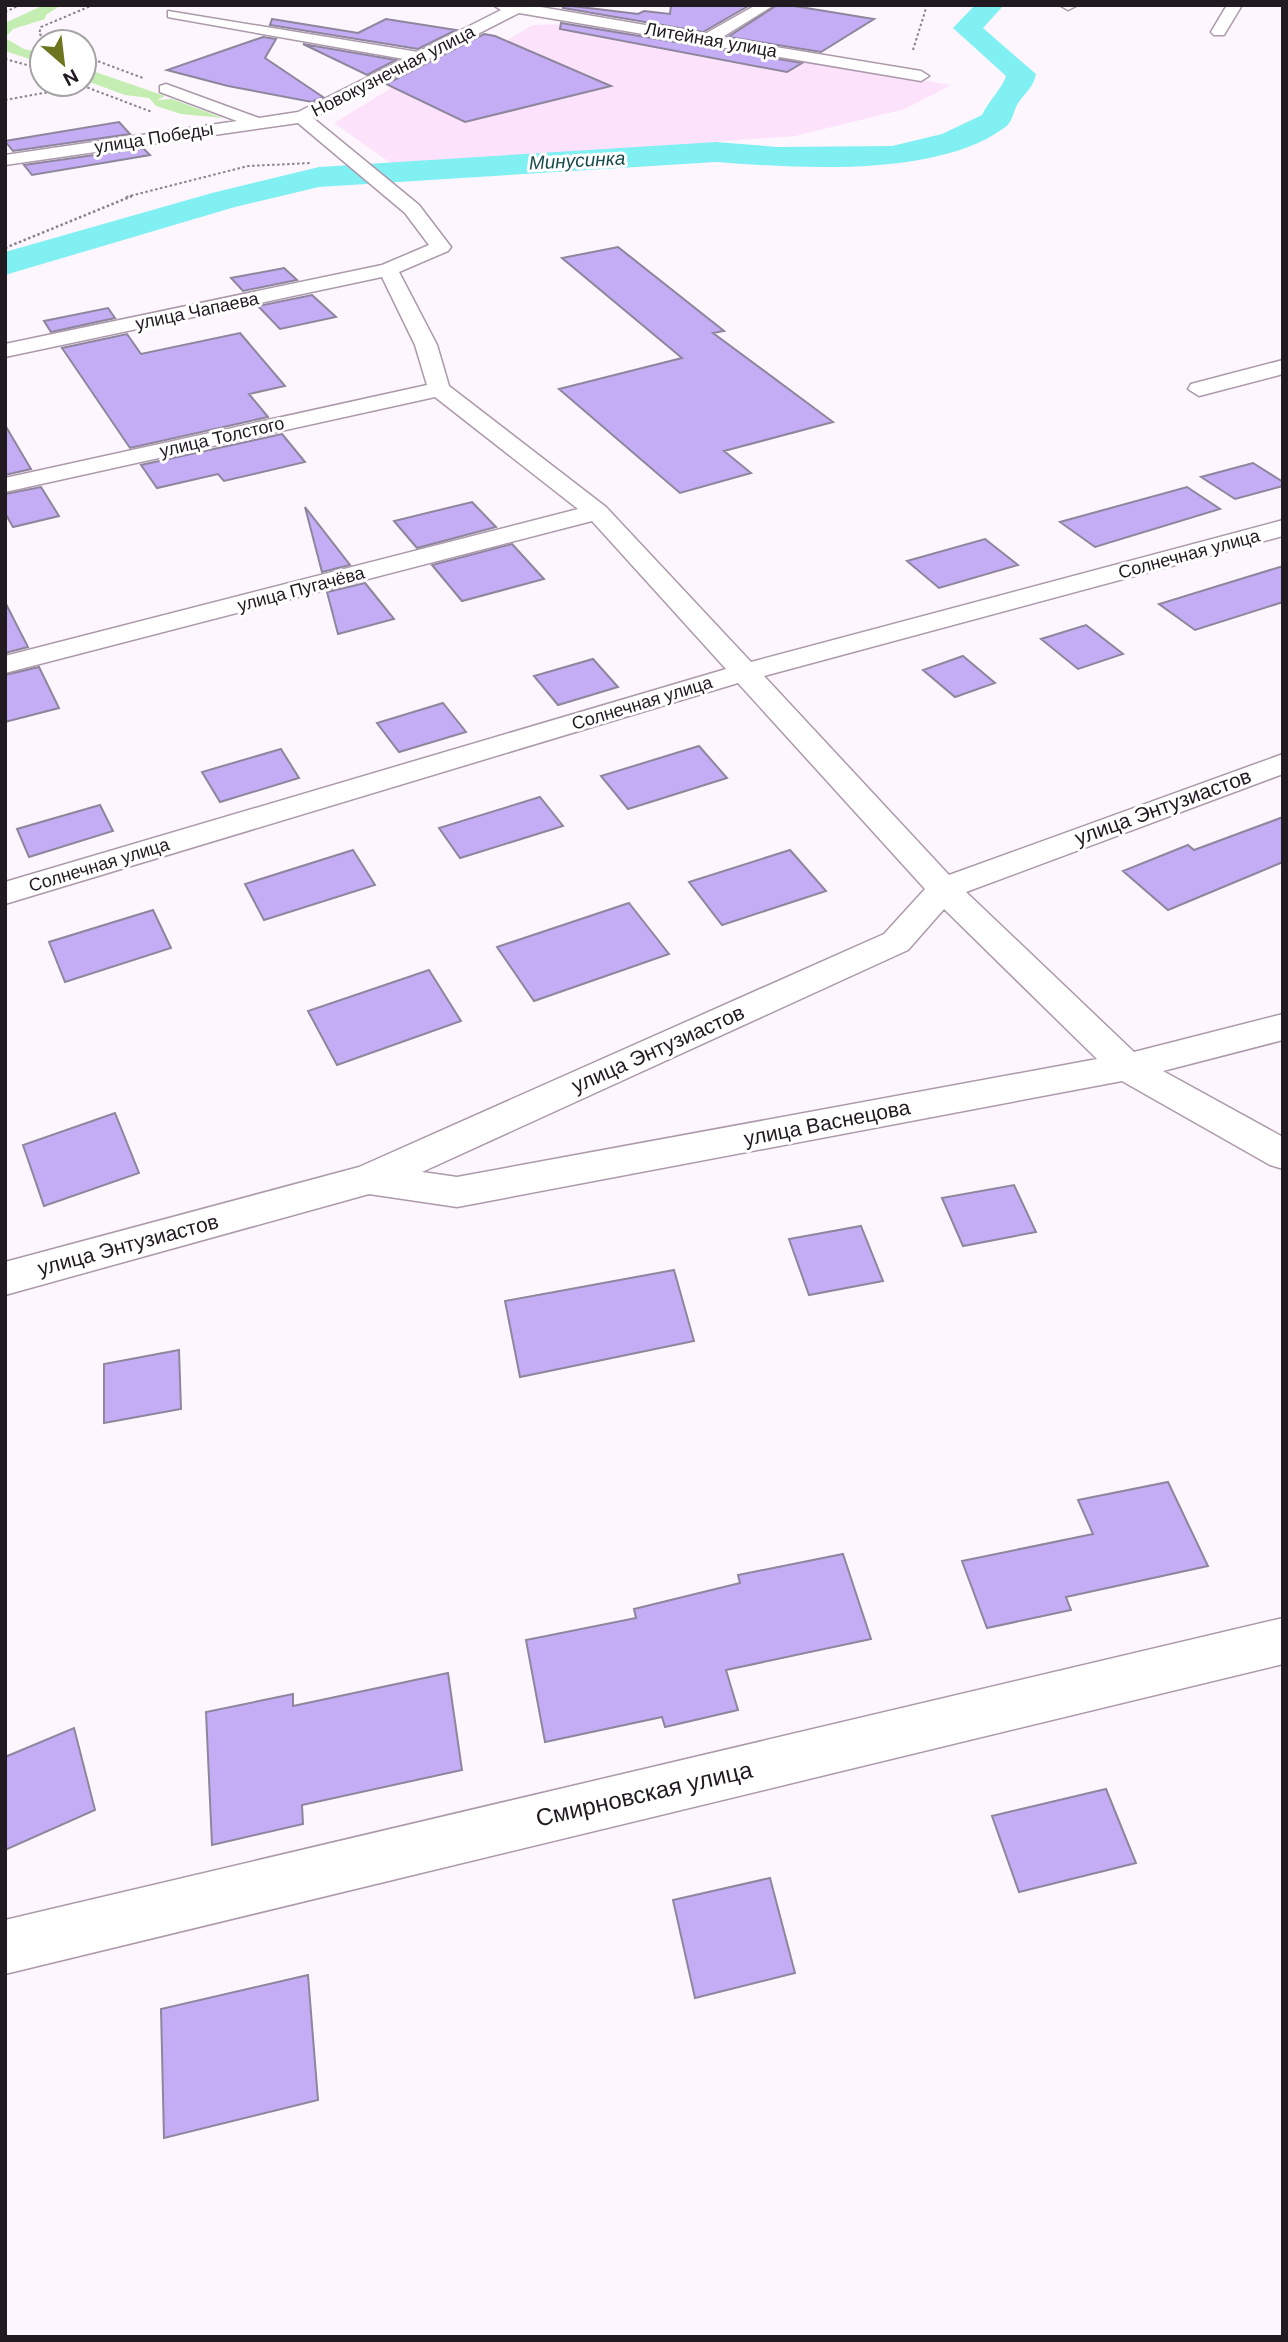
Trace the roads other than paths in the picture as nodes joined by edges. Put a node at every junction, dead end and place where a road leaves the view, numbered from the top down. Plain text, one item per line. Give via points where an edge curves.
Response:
1 (767, 5) edge
2 (1235, 5) edge
3 (513, 6) edge
4 (173, 14) dead end
5 (1219, 32) dead end
6 (707, 39) junction
7 (421, 57) junction
8 (913, 75) road end
9 (166, 89) road end
10 (302, 117) junction
11 (257, 123) junction
12 (5, 160) edge
13 (388, 270) junction
14 (5, 351) edge
15 (1283, 367) edge
16 (439, 389) junction
17 (1199, 389) dead end
18 (5, 485) edge
19 (597, 512) junction
20 (1283, 528) edge
21 (5, 665) edge
22 (743, 673) junction
23 (1283, 763) edge
24 (943, 889) junction
25 (5, 893) edge
26 (1283, 1027) edge
27 (1127, 1067) junction
28 (1283, 1155) edge
29 (369, 1179) junction
30 (5, 1279) edge
31 (1283, 1641) edge
32 (5, 1947) edge

1 - 6 street
2 - 5 street
3 - 6 street, Литейная улица
3 - 7 street, Новокузнечная улица
4 - 7 street
6 - 8 street, Литейная улица
7 - 10 street, Новокузнечная улица
9 - 11 street
10 - 11 street, улица Победы
10 - 13 street, улица Чапаева via 412,209 441,247
11 - 12 street, улица Победы
13 - 14 street, улица Чапаева
13 - 16 street via 426,345
15 - 17 street
16 - 18 street, улица Толстого
16 - 19 street
19 - 21 street, улица Пугачёва
19 - 22 street
20 - 22 street, Солнечная улица
22 - 24 street
22 - 25 street, Солнечная улица
23 - 24 street, улица Энтузиастов
24 - 27 street
24 - 29 street, улица Энтузиастов via 896,942
26 - 27 street, улица Васнецова
27 - 28 street
27 - 29 street, улица Васнецова via 457,1192
29 - 30 street, улица Энтузиастов
31 - 32 street, Смирновская улица

